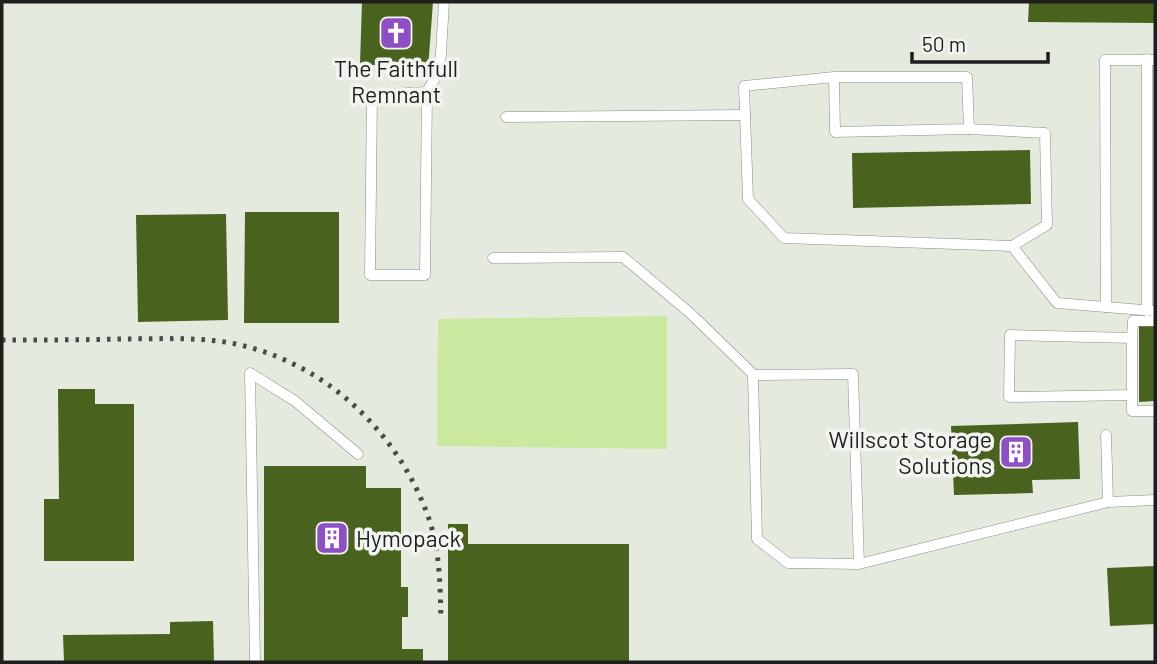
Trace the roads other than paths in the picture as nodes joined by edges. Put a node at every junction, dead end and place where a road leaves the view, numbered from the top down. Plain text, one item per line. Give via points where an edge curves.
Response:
1 (444, 2) edge
2 (1151, 59) edge
3 (834, 77) junction
4 (427, 93) junction
5 (745, 115) junction
6 (506, 117) dead end
7 (969, 129) junction
8 (1012, 246) junction
9 (493, 258) dead end
10 (1106, 307) junction
11 (1151, 311) edge
12 (1155, 321) edge
13 (1132, 338) junction
14 (754, 375) junction
15 (1132, 395) junction
16 (1155, 411) edge
17 (1106, 435) dead end
18 (358, 454) dead end
19 (1155, 500) edge
20 (1108, 502) junction
21 (859, 564) junction
22 (255, 662) edge

1 - 4 lane via 440,69
2 - 10 lane via 1105,60
2 - 11 lane
3 - 5 lane via 744,86
3 - 7 lane via 967,77
3 - 7 lane via 835,132
4 - 4 lane via 425,275 370,275 372,95
5 - 6 lane
5 - 8 lane via 748,199 784,239
7 - 8 lane via 1045,133 1046,225
8 - 10 lane via 1057,303
9 - 14 lane via 623,257
10 - 11 lane
12 - 13 lane via 1133,321
13 - 15 lane
13 - 15 lane via 1010,335 1009,397
14 - 21 lane via 757,539 788,563
14 - 21 lane via 853,374
15 - 16 lane via 1132,411
17 - 20 lane
18 - 22 lane via 295,401 250,373
19 - 20 lane
20 - 21 lane

